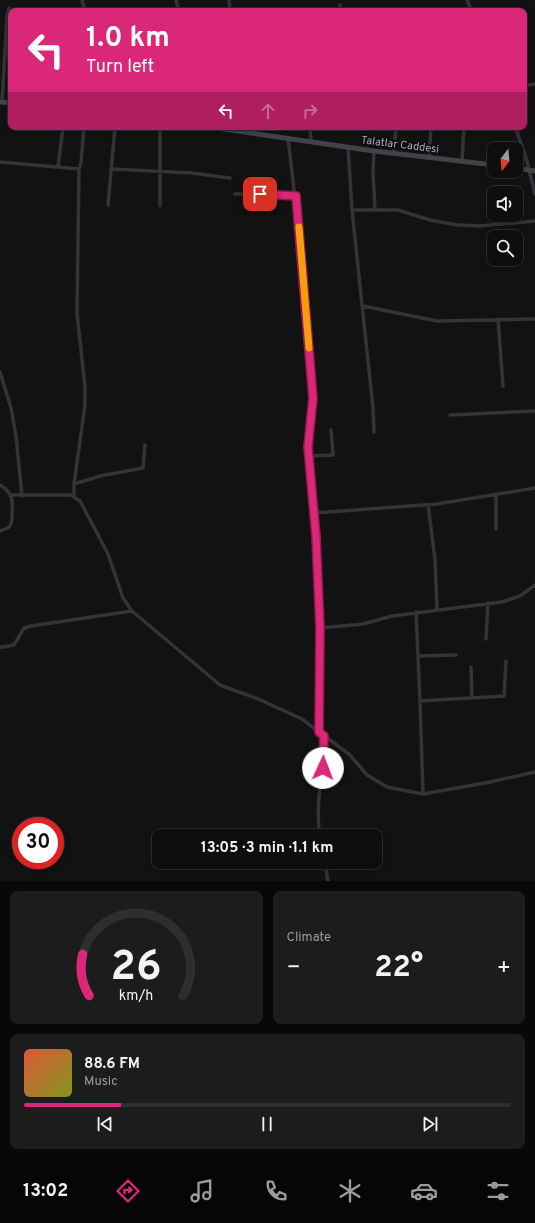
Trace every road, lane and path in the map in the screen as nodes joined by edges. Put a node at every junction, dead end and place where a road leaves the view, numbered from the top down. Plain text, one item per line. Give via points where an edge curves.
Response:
1 (340, 5) dead end
2 (340, 8) edge
3 (8, 16) edge
4 (1, 102) edge
5 (63, 130) edge
6 (84, 130) edge
7 (114, 130) edge
8 (160, 130) edge
9 (231, 130) edge
10 (310, 130) edge
11 (396, 130) edge
12 (431, 130) edge
13 (464, 130) edge
14 (516, 130) edge
15 (288, 138) junction
16 (310, 142) junction
17 (348, 147) junction
18 (374, 151) junction
19 (394, 153) junction
20 (429, 157) junction
21 (462, 161) junction
22 (0, 162) edge
23 (487, 164) edge
24 (58, 167) junction
25 (79, 169) junction
26 (111, 169) junction
27 (523, 169) edge
28 (528, 170) junction
29 (160, 171) junction
30 (535, 171) edge
31 (230, 178) dead end
32 (235, 194) dead end
33 (535, 194) edge
34 (296, 196) junction
35 (108, 205) dead end
36 (160, 206) dead end
37 (352, 210) junction
38 (375, 210) junction
39 (535, 222) edge
40 (363, 306) junction
41 (535, 319) edge
42 (498, 320) junction
43 (0, 372) edge
44 (503, 386) dead end
45 (535, 411) edge
46 (450, 415) dead end
47 (331, 430) dead end
48 (374, 432) dead end
49 (145, 445) dead end
50 (309, 456) junction
51 (74, 484) junction
52 (0, 485) edge
53 (535, 488) edge
54 (496, 494) junction
55 (10, 495) junction
56 (22, 496) junction
57 (74, 497) junction
58 (428, 505) junction
59 (314, 513) junction
60 (496, 529) dead end
61 (0, 531) edge
62 (535, 585) edge
63 (488, 603) junction
64 (437, 610) junction
65 (132, 611) junction
66 (416, 612) junction
67 (320, 628) junction
68 (486, 640) dead end
69 (0, 646) edge
70 (456, 655) dead end
71 (418, 656) junction
72 (506, 660) dead end
73 (471, 667) dead end
74 (472, 698) junction
75 (420, 701) junction
76 (319, 732) junction
77 (324, 736) junction
78 (535, 772) edge
79 (423, 794) junction
80 (320, 829) edge
81 (326, 869) edge
82 (328, 881) edge

1 - 2 street
3 - 4 street
5 - 24 street
6 - 25 street via 82,162
7 - 26 street
8 - 29 street
9 - 15 street, Talatlar Caddesi
10 - 16 street
11 - 19 street
12 - 20 street
13 - 21 street
14 - 28 street
15 - 16 street, Talatlar Caddesi
15 - 34 street
16 - 17 street, Talatlar Caddesi
17 - 18 street, Talatlar Caddesi
17 - 37 street
18 - 19 street, Talatlar Caddesi
18 - 38 street
19 - 20 street, Talatlar Caddesi
20 - 21 street, Talatlar Caddesi
21 - 23 street, Talatlar Caddesi
22 - 24 street
24 - 25 street
25 - 51 street via 77,313 85,406
26 - 29 street
26 - 35 street
27 - 28 street
28 - 30 street
28 - 33 street
29 - 31 street
29 - 36 street
32 - 34 street
34 - 50 street via 313,398
37 - 38 street
37 - 40 street
38 - 39 street via 398,210 458,225
40 - 42 street via 437,321
40 - 48 street
41 - 42 street
42 - 44 street
43 - 56 street via 16,436
45 - 46 street
47 - 50 street via 333,455
49 - 51 street via 143,468
50 - 59 street
51 - 57 street
52 - 55 street
53 - 54 street
54 - 58 street
54 - 60 street
55 - 56 street
55 - 61 street via 13,502 12,522
56 - 57 street
57 - 65 street via 80,501 108,554 124,598
58 - 59 street
58 - 64 street via 435,558
59 - 67 street
62 - 63 street via 520,596 502,602
63 - 64 street
63 - 68 street
64 - 66 street
65 - 69 street via 31,626 24,628 14,645
65 - 76 street via 220,685 302,719
66 - 67 street via 363,624
66 - 71 street
67 - 76 street
70 - 71 street
71 - 75 street
72 - 74 street via 504,696
73 - 74 street
74 - 75 street
75 - 79 street
76 - 77 street
77 - 79 street via 350,755 367,775 387,787
77 - 80 street via 319,801
78 - 79 street via 485,784
81 - 82 street

